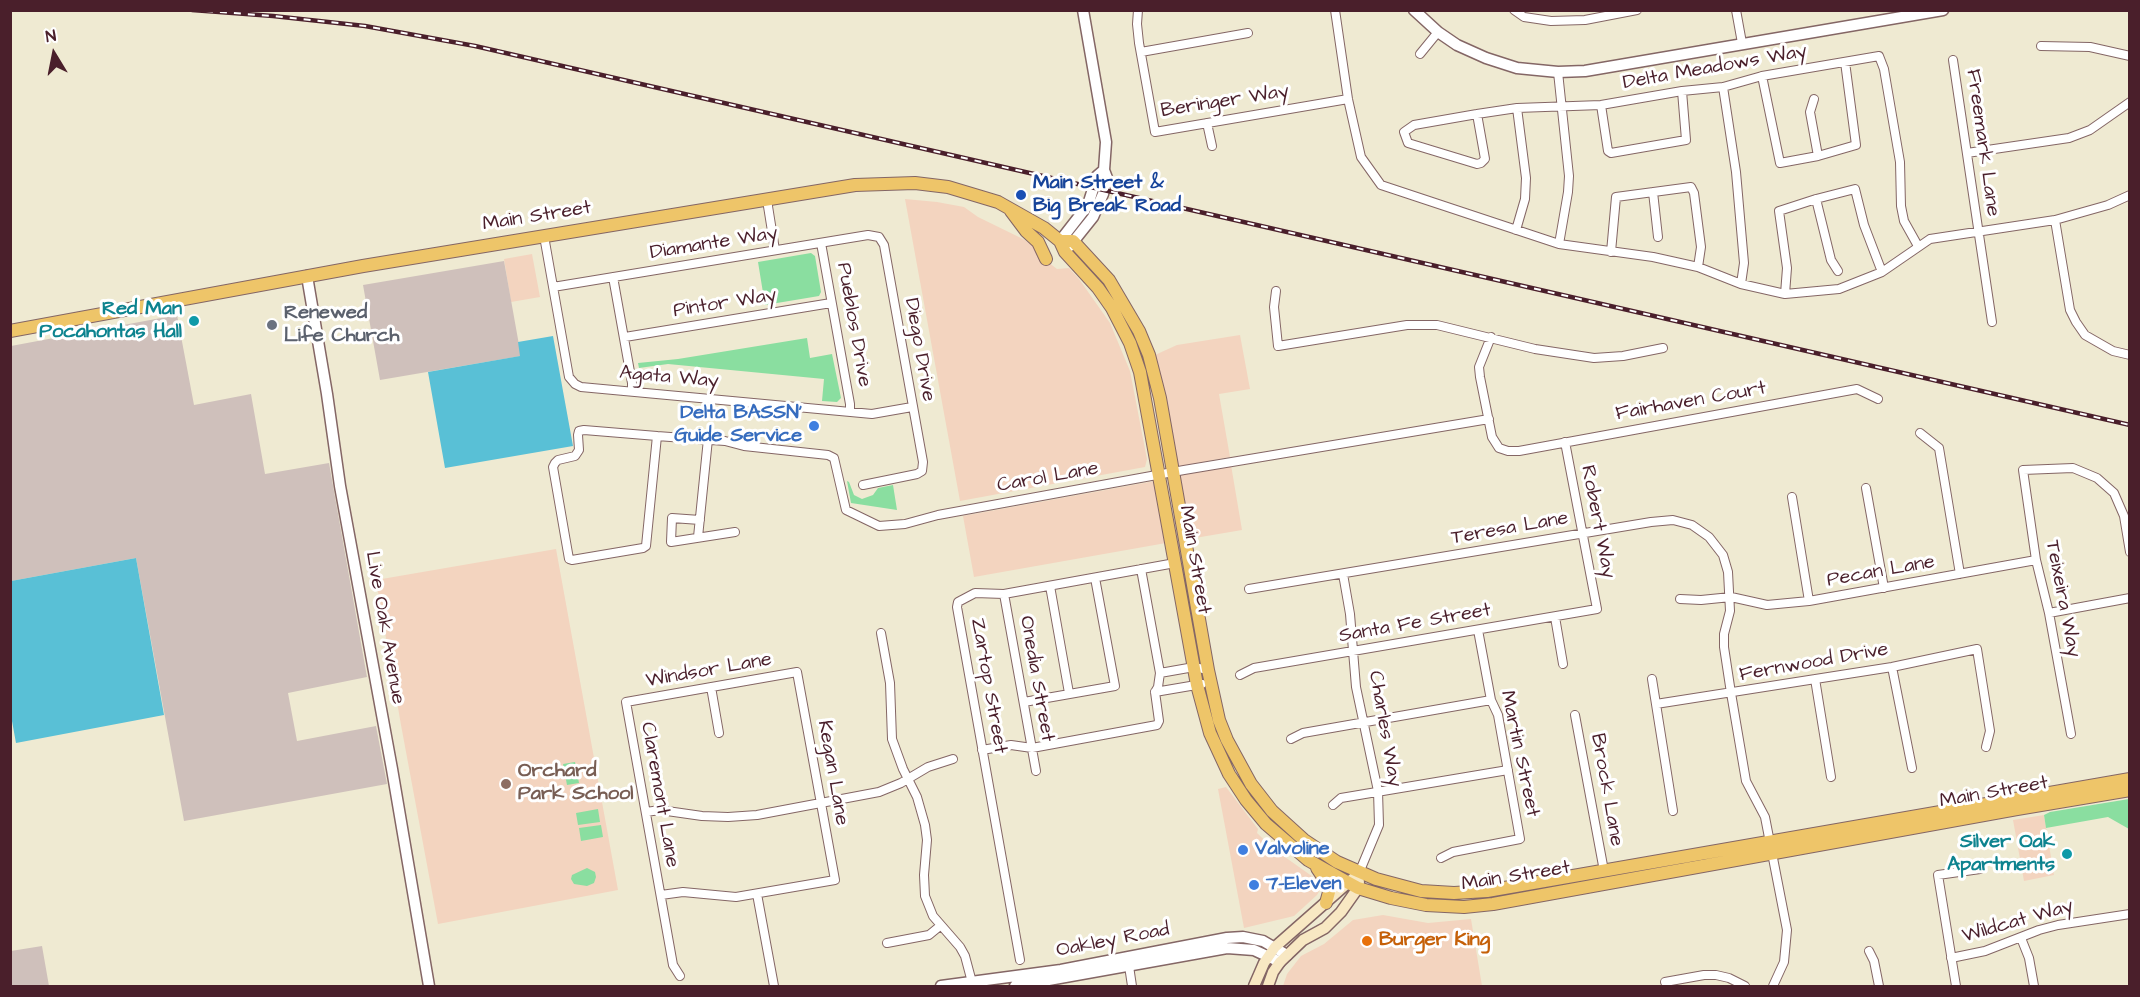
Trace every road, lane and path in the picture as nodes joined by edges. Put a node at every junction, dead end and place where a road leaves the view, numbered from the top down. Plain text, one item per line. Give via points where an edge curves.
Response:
1 (1083, 10) edge
2 (1138, 10) edge
3 (1335, 10) edge
4 (1414, 10) edge
5 (1514, 10) edge
6 (1637, 10) edge
7 (1736, 10) edge
8 (1943, 10) edge
9 (1438, 32) junction
10 (1248, 33) dead end
11 (1742, 44) junction
12 (2041, 46) dead end
13 (1141, 52) junction
14 (1420, 54) dead end
15 (2130, 56) edge
16 (1953, 60) dead end
17 (1845, 62) junction
18 (1558, 72) junction
19 (1762, 76) junction
20 (1723, 87) junction
21 (1683, 91) junction
22 (1348, 99) junction
23 (1814, 99) dead end
24 (2130, 102) edge
25 (1601, 105) junction
26 (1561, 107) junction
27 (1517, 108) junction
28 (1477, 114) junction
29 (1208, 123) junction
30 (1212, 146) dead end
31 (1967, 153) junction
32 (1818, 156) junction
33 (1653, 192) junction
34 (2130, 195) edge
35 (1816, 199) junction
36 (767, 200) junction
37 (1008, 207) junction
38 (2055, 220) junction
39 (1516, 231) junction
40 (1978, 232) junction
41 (544, 236) junction
42 (879, 237) joint
43 (1658, 237) dead end
44 (821, 243) junction
45 (1559, 244) junction
46 (1066, 245) junction
47 (1918, 246) junction
48 (775, 250) junction
49 (1611, 252) junction
50 (1046, 259) dead end
51 (1698, 267) junction
52 (1838, 271) dead end
53 (1882, 272) junction
54 (307, 276) junction
55 (613, 277) junction
56 (1741, 284) junction
57 (553, 287) junction
58 (1276, 291) dead end
59 (1785, 294) junction
60 (831, 303) junction
61 (1992, 322) dead end
62 (10, 331) edge
63 (625, 337) junction
64 (1491, 337) junction
65 (1663, 348) dead end
66 (2130, 355) edge
67 (632, 391) junction
68 (1878, 399) dead end
69 (912, 407) junction
70 (850, 412) junction
71 (1489, 419) junction
72 (1920, 433) dead end
73 (657, 436) junction
74 (708, 439) junction
75 (1565, 442) junction
76 (1173, 472) junction
77 (1159, 475) junction
78 (863, 485) dead end
79 (1866, 488) dead end
80 (1792, 497) dead end
81 (700, 520) junction
82 (735, 532) dead end
83 (1583, 533) junction
84 (698, 537) junction
85 (2130, 552) edge
86 (2036, 560) junction
87 (1175, 563) junction
88 (1141, 569) junction
89 (1343, 574) junction
90 (1960, 574) junction
91 (1095, 578) junction
92 (1050, 586) junction
93 (1884, 588) junction
94 (1249, 589) dead end
95 (1004, 594) junction
96 (1731, 597) junction
97 (2130, 598) edge
98 (1680, 599) dead end
99 (1809, 601) junction
100 (1597, 609) joint
101 (2049, 613) junction
102 (1555, 616) junction
103 (1478, 630) junction
104 (881, 633) dead end
105 (1353, 651) junction
106 (1563, 664) dead end
107 (1194, 667) junction
108 (1892, 667) junction
109 (798, 672) joint
110 (1160, 673) junction
111 (1240, 675) dead end
112 (1209, 676) junction
113 (1652, 679) dead end
114 (1815, 679) junction
115 (1197, 685) junction
116 (711, 687) junction
117 (1155, 692) junction
118 (1069, 693) junction
119 (1731, 693) junction
120 (1491, 700) junction
121 (626, 702) joint
122 (1024, 702) junction
123 (1656, 704) junction
124 (1575, 715) dead end
125 (1365, 722) junction
126 (719, 733) dead end
127 (2071, 734) dead end
128 (1292, 739) dead end
129 (1986, 747) dead end
130 (1032, 748) junction
131 (982, 750) junction
132 (953, 759) dead end
133 (1912, 768) dead end
134 (1508, 770) junction
135 (1036, 771) dead end
136 (1831, 777) dead end
137 (908, 779) junction
138 (2130, 779) edge
139 (2130, 790) edge
140 (1378, 791) junction
141 (820, 803) junction
142 (1333, 805) dead end
143 (1673, 811) dead end
144 (646, 812) junction
145 (1772, 847) junction
146 (1441, 858) dead end
147 (1315, 864) junction
148 (1980, 868) dead end
149 (1604, 871) junction
150 (1359, 873) junction
151 (1352, 885) junction
152 (757, 894) junction
153 (661, 895) junction
154 (1326, 903) junction
155 (2130, 914) edge
156 (940, 926) junction
157 (2021, 938) junction
158 (887, 943) dead end
159 (1272, 951) junction
160 (1869, 951) dead end
161 (1284, 958) junction
162 (1952, 958) junction
163 (1020, 960) dead end
164 (1129, 966) junction
165 (680, 976) dead end
166 (1665, 982) dead end
167 (972, 984) edge
168 (429, 987) edge
169 (774, 987) edge
170 (941, 987) edge
171 (1015, 987) edge
172 (1132, 987) edge
173 (1254, 987) edge
174 (1268, 987) edge
175 (1745, 987) edge
176 (1773, 987) edge
177 (1879, 987) edge
178 (1956, 987) edge
179 (2034, 987) edge

1 - 46 street via 1106,142 1107,178 1093,216
2 - 13 street, Beringer Way
3 - 22 street
4 - 9 street
5 - 6 street via 1524,17 1551,21 1585,20
7 - 11 street
8 - 11 street
9 - 14 street
9 - 18 street via 1486,58 1517,68
10 - 13 street
11 - 18 street via 1585,71
12 - 15 street via 2090,47
13 - 29 street, Beringer Way via 1155,132
16 - 31 street, Freemark Lane
17 - 19 street, Delta Meadows Way
17 - 32 street via 1856,145
17 - 47 street, Delta Meadows Way via 1879,56 1900,162 1904,221
18 - 26 street
19 - 20 street, Delta Meadows Way
19 - 32 street via 1780,163
20 - 21 street, Delta Meadows Way
20 - 56 street via 1736,172 1744,263
21 - 25 street, Delta Meadows Way
21 - 25 street via 1686,140 1611,153
22 - 29 street, Beringer Way
22 - 39 street via 1361,157 1381,185
23 - 32 street via 1810,112
24 - 31 street via 2090,130 2069,138
25 - 26 street, Delta Meadows Way
26 - 27 street, Delta Meadows Way
26 - 45 street via 1569,192
27 - 28 street, Delta Meadows Way
27 - 39 street via 1526,178 1525,200
28 - 28 street, Delta Meadows Way via 1414,125 1404,132 1408,143 1477,164 1485,159
29 - 30 street
31 - 40 street, Freemark Lane
33 - 43 street
33 - 49 street via 1616,197
33 - 51 street via 1691,187 1695,193 1701,247
34 - 38 street via 2108,206
35 - 52 street via 1831,260
35 - 53 street via 1855,189
35 - 59 street via 1779,211 1787,268
36 - 37 main road, Main Street via 855,185 915,183 948,187
36 - 41 main road, Main Street
36 - 48 street
37 - 46 main road, Main Street
37 - 50 main road via 1038,242
38 - 40 street
38 - 66 street via 2070,310 2076,322 2085,335 2113,351
39 - 45 street
40 - 47 street via 1930,239
40 - 61 street, Freemark Lane
41 - 54 main road, Main Street
41 - 57 street, Agata Way
42 - 44 street, Diamante Way via 868,235
42 - 69 street, Diego Drive via 884,245
44 - 48 street, Diamante Way
44 - 60 street, Pueblos Drive
45 - 49 street
46 - 76 main road, Main Street via 1109,280 1139,331 1154,371
46 - 77 main road, Main Street via 1112,308 1130,343 1140,372
47 - 53 street
48 - 55 street, Diamante Way
49 - 51 street
51 - 56 street
53 - 59 street via 1839,289
54 - 62 main road, Main Street
54 - 168 street, Live Oak Avenue
55 - 57 street, Diamante Way
55 - 63 street
56 - 59 street
57 - 67 street, Agata Way via 572,382 581,387
58 - 64 street via 1278,346 1407,325 1437,326
60 - 63 street, Pintor Way
60 - 70 street, Pueblos Drive
63 - 67 street
64 - 65 street via 1534,350 1594,358
64 - 71 street via 1479,367
67 - 70 street, Agata Way
68 - 75 street, Fairhaven Court via 1857,389
69 - 70 street, Agata Way via 872,414
69 - 78 street, Diego Drive via 922,471
71 - 75 street, Fairhaven Court via 1492,437 1499,448 1508,451
71 - 76 street, Carol Lane
72 - 90 street via 1939,448
73 - 73 street, Carol Lane via 646,546 569,559 555,463 576,456 578,435 584,430
73 - 74 street, Carol Lane
74 - 77 street, Carol Lane via 834,458 846,510 879,526
74 - 81 street
75 - 83 street, Robert Way
76 - 77 street, Carol Lane
76 - 112 main road, Main Street
77 - 87 main road, Main Street
79 - 93 street
80 - 99 street
81 - 84 street
81 - 84 street via 672,518 671,542
82 - 84 street
83 - 89 street, Teresa Lane
83 - 96 street, Teresa Lane via 1673,520 1692,525 1709,537 1723,555
83 - 100 street, Robert Way
85 - 86 street, Teixeira Way via 2124,516 2114,493 2097,478 2073,468 2023,470
86 - 90 street, Pecan Lane
86 - 101 street, Teixeira Way
87 - 88 street, Zartop Street
87 - 107 main road, Main Street
88 - 91 street, Zartop Street
88 - 110 street
89 - 94 street, Teresa Lane
89 - 105 street, Charles Way
90 - 93 street, Pecan Lane
91 - 92 street, Zartop Street
91 - 118 street via 1115,686
92 - 95 street, Zartop Street
92 - 118 street
93 - 99 street, Pecan Lane
95 - 122 street, Onedia Street
95 - 131 street, Zartop Street via 975,594 962,598 957,607
96 - 98 street, Pecan Lane
96 - 99 street, Pecan Lane via 1767,605
96 - 119 street, Teresa Lane via 1724,641
97 - 101 street
100 - 102 street, Santa Fe Street
101 - 127 street, Teixeira Way
102 - 103 street, Santa Fe Street
102 - 106 street
103 - 105 street, Santa Fe Street
103 - 120 street, Martin Street
104 - 137 street via 890,683 892,739
105 - 111 street, Santa Fe Street via 1254,668
105 - 125 street, Charles Way via 1356,687
107 - 110 street
107 - 112 street
107 - 115 main road, Main Street
108 - 114 street, Fernwood Drive
108 - 129 street, Fernwood Drive via 1977,649 1990,731
108 - 133 street
109 - 116 street, Windsor Lane
109 - 141 street, Kegan Lane
110 - 117 street
112 - 115 street
112 - 150 main road, Main Street via 1227,740 1265,802 1304,840
113 - 123 street
114 - 119 street, Fernwood Drive
114 - 136 street
115 - 117 street
115 - 147 main road, Main Street via 1210,733 1234,783 1266,824
116 - 121 street, Windsor Lane
116 - 126 street
117 - 130 street via 1160,721 1157,725
118 - 122 street
119 - 123 street, Fernwood Drive
119 - 145 street, Teresa Lane via 1746,782 1765,817
120 - 125 street
120 - 134 street, Martin Street via 1498,715
121 - 144 street, Claremont Lane
122 - 130 street, Onedia Street
123 - 143 street
124 - 149 street, Brock Lane
125 - 128 street via 1303,733
125 - 140 street, Charles Way
130 - 131 street via 1011,745
130 - 135 street, Onedia Street
131 - 163 street, Zartop Street
132 - 137 street
134 - 140 street
134 - 146 street, Martin Street via 1520,839 1453,852
137 - 141 street via 879,792
137 - 156 street via 925,825 925,896
138 - 145 main road, Main Street
139 - 145 main road, Main Street
140 - 142 street via 1341,798
140 - 150 street, Charles Way via 1379,825
141 - 144 street via 728,817
141 - 152 street, Kegan Lane via 835,880
144 - 153 street, Claremont Lane
145 - 149 main road, Main Street
145 - 151 main road, Main Street via 1464,907 1408,902
145 - 176 street, Teresa Lane via 1787,930 1784,962
147 - 151 main road, Main Street
147 - 154 main road via 1328,883
148 - 162 street via 1938,875
149 - 150 main road, Main Street via 1454,893 1397,886
150 - 151 main road
151 - 154 main road
151 - 161 main road via 1341,912
152 - 153 street
152 - 169 street
153 - 165 street, Claremont Lane via 673,964
154 - 159 main road
155 - 157 street, Wildcat Way via 2058,925
156 - 158 street via 929,935
156 - 167 street via 965,956
157 - 162 street, Wildcat Way
157 - 179 street
159 - 161 street, Oakley Road
159 - 164 street, Oakley Road via 1227,948
159 - 167 street, Oakley Road via 1250,938 1227,938
159 - 173 main road
160 - 177 street
161 - 174 main road
162 - 178 street
164 - 171 street, Oakley Road
164 - 172 street
166 - 175 street via 1716,975
167 - 170 street, Oakley Road

